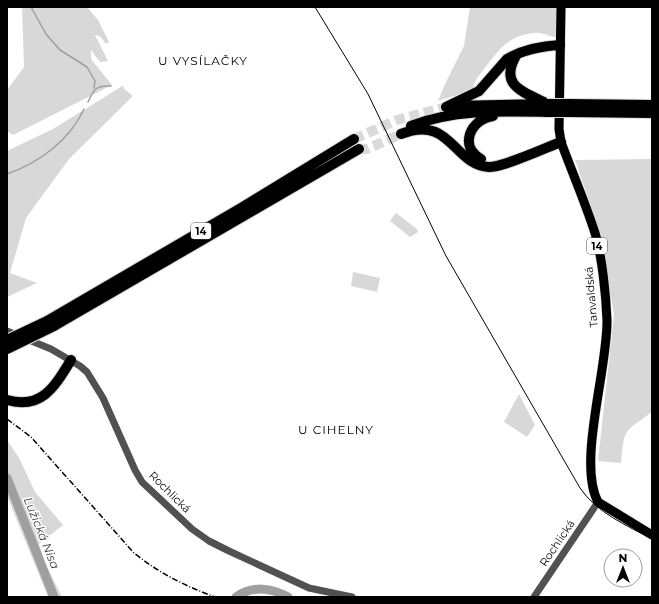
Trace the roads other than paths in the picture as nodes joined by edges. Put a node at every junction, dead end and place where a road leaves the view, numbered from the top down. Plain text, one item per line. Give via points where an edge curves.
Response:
1 (561, 7) edge
2 (560, 45) junction
3 (517, 54) junction
4 (652, 105) edge
5 (568, 108) junction
6 (545, 109) junction
7 (652, 113) edge
8 (354, 139) tunnel mouth
9 (561, 142) junction
10 (359, 149) tunnel mouth
11 (500, 164) junction
12 (51, 324) junction
13 (7, 331) edge
14 (7, 340) edge
15 (24, 342) junction
16 (7, 349) edge
17 (7, 354) edge
18 (71, 360) junction
19 (7, 400) edge
20 (598, 502) junction
21 (652, 535) edge
22 (352, 597) edge
23 (534, 597) edge

1 - 2 main road, Tanvaldská
2 - 3 highway via 537,47
2 - 9 main road, Tanvaldská / 14 via 558,114
3 - 6 highway via 510,70 512,81 519,90
3 - 6 highway via 507,59 479,91 446,107 488,104
4 - 5 highway
5 - 6 highway, bridge
5 - 7 highway
6 - 11 highway via 488,117 473,127 469,138 471,151 480,159
6 - 11 highway via 468,113 436,118 400,132 417,129 433,131 479,164 491,167
8 - 12 highway, 14
9 - 11 highway
9 - 20 main road, Tanvaldská / 14 via 595,234 606,313 605,356 590,472
10 - 12 highway, 14
12 - 14 highway, 14, bridge
12 - 15 highway, 14, bridge
13 - 18 street, Rochlická
15 - 16 highway, 14, bridge
15 - 17 highway, bridge
18 - 19 highway via 44,396 23,402
18 - 22 street, Rochlická via 87,372 97,386 142,482 192,529 209,541 309,588
20 - 21 main road
20 - 23 street, Rochlická

